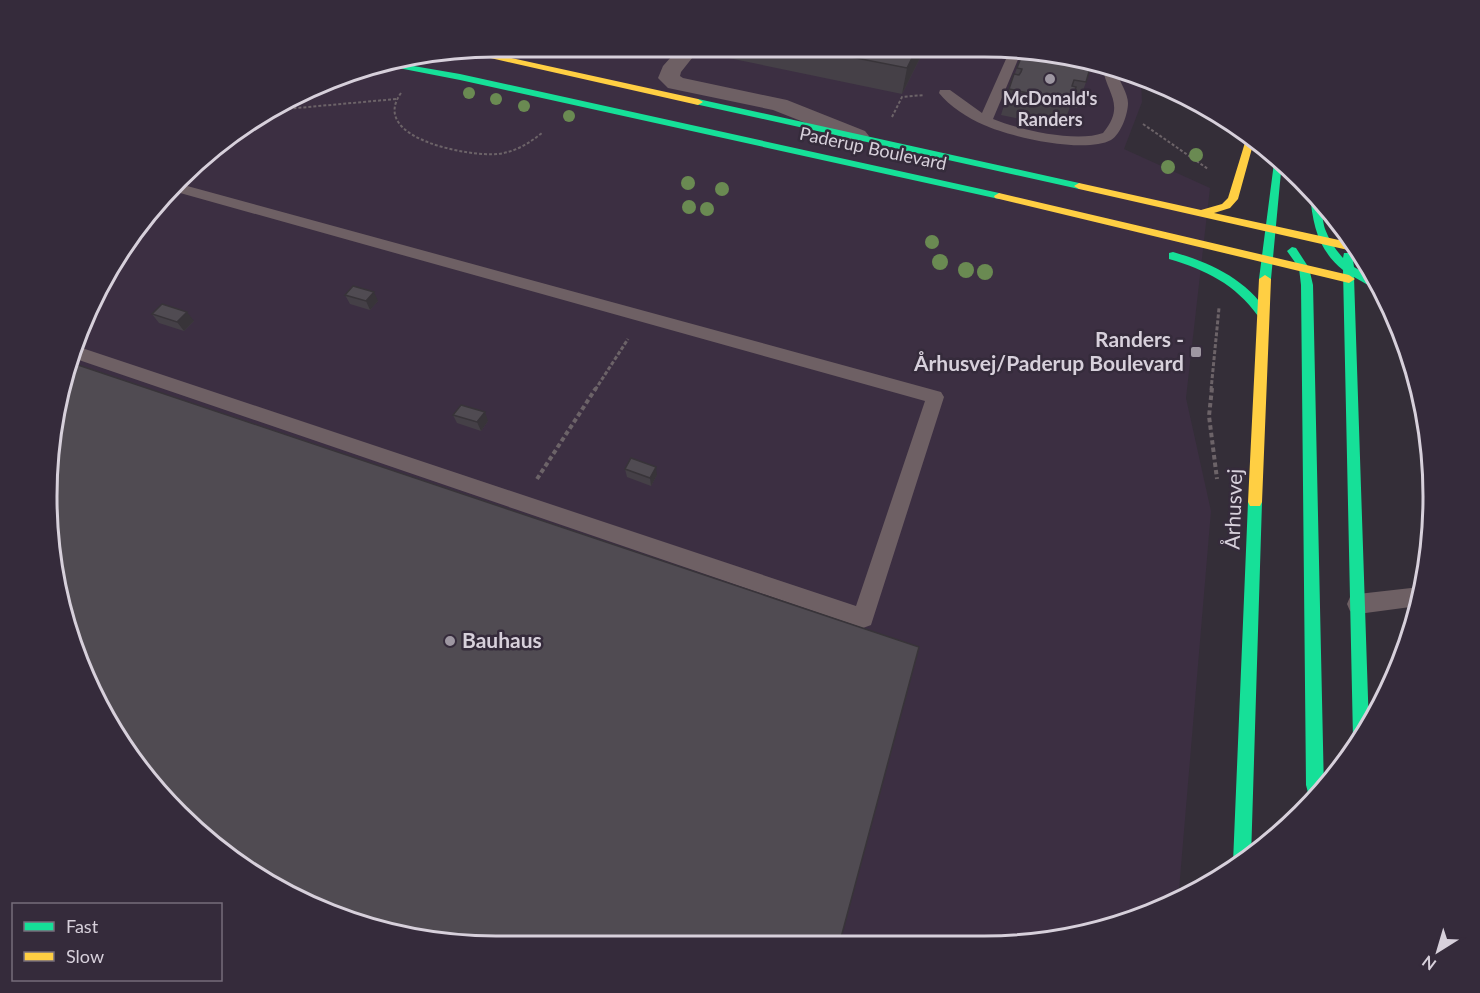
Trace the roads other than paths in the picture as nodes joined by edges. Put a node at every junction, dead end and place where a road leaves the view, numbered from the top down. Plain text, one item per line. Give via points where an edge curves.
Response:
1 (496, 57) edge
2 (683, 57) edge
3 (1013, 58) edge
4 (403, 67) edge
5 (1111, 76) edge
6 (945, 93) road end
7 (628, 115) junction
8 (986, 120) junction
9 (857, 136) junction
10 (1248, 146) edge
11 (1277, 169) edge
12 (183, 190) edge
13 (943, 198) dead end
14 (1317, 210) edge
15 (1203, 213) junction
16 (1270, 232) junction
17 (1320, 240) junction
18 (1159, 252) dead end
19 (1350, 255) edge
20 (1268, 259) junction
21 (1304, 268) junction
22 (1262, 313) junction
23 (80, 354) edge
24 (1411, 597) edge
25 (1358, 604) junction
26 (1361, 720) edge
27 (1314, 786) edge
28 (1242, 851) edge

1 - 9 street, Paderup Boulevard
2 - 9 street via 669,78 676,83 779,105
3 - 8 lane
4 - 7 street, Paderup Boulevard
5 - 8 lane via 1122,102 1109,134 1102,139 1078,142
6 - 8 lane
7 - 13 street
7 - 20 street, Paderup Boulevard via 897,172
9 - 15 street, Paderup Boulevard
10 - 15 street via 1233,199 1226,206
11 - 16 street, Århusvej
12 - 23 lane via 935,397 863,618
14 - 17 street
15 - 16 street, Paderup Boulevard
16 - 17 street, Paderup Boulevard
16 - 20 street, Århusvej
16 - 21 street
17 - 19 street, Paderup Boulevard
17 - 19 street via 1325,249
18 - 22 street via 1221,273 1248,292
19 - 21 street, Paderup Boulevard
19 - 25 street
20 - 21 street, Paderup Boulevard
20 - 22 street, Århusvej
21 - 27 street via 1309,318
22 - 28 street, Århusvej
24 - 25 lane
25 - 26 street

